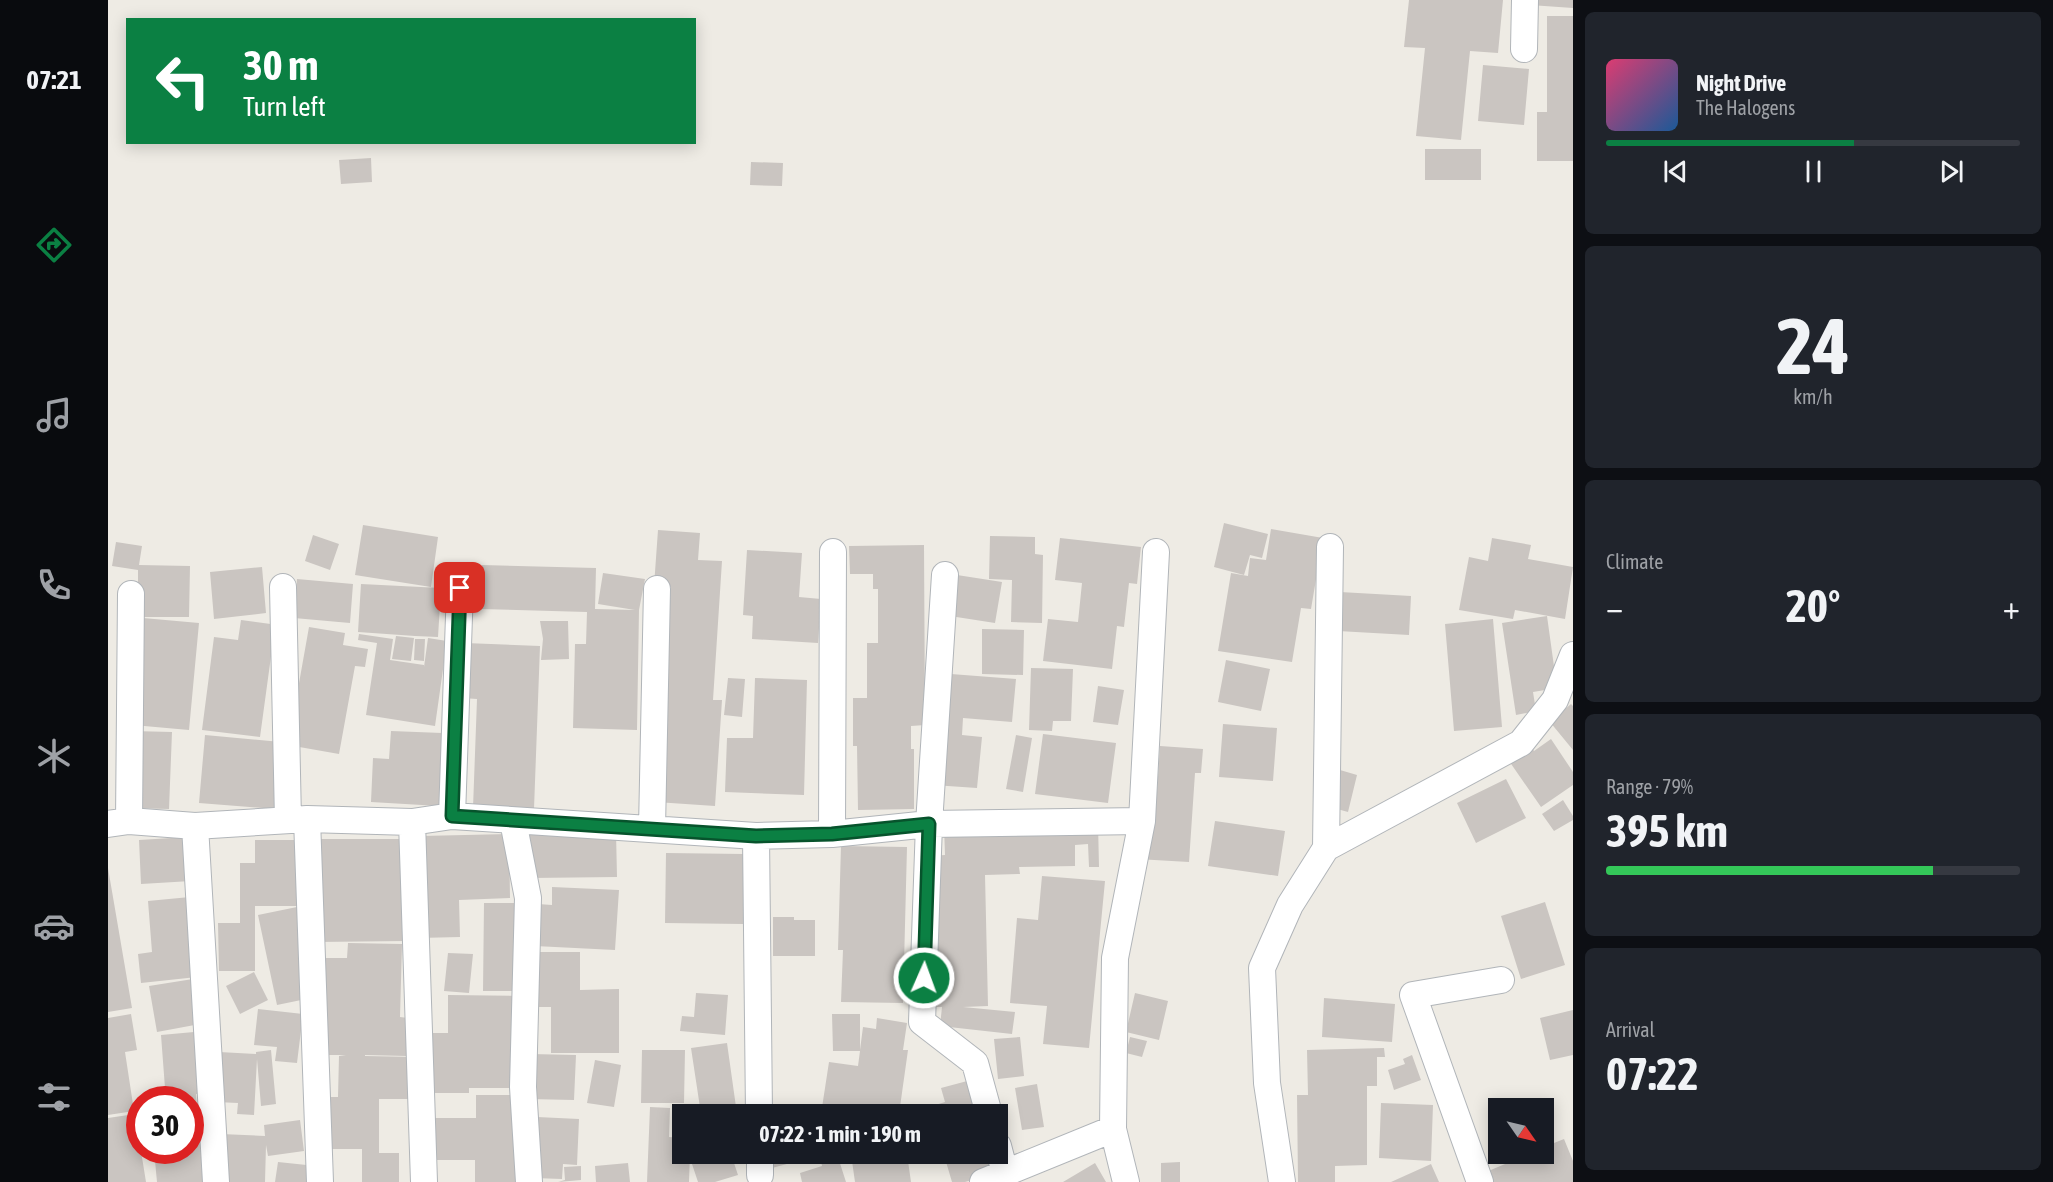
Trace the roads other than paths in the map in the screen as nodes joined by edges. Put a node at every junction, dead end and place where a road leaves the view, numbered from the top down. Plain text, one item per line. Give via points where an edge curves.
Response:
1 (1525, 0) edge
2 (1524, 49) dead end
3 (1330, 547) dead end
4 (833, 552) dead end
5 (1156, 552) dead end
6 (945, 575) dead end
7 (283, 587) dead end
8 (460, 588) dead end
9 (657, 589) dead end
10 (131, 594) dead end
11 (1573, 655) edge
12 (452, 816) junction
13 (298, 819) junction
14 (513, 821) junction
15 (1142, 821) junction
16 (412, 822) junction
17 (118, 823) edge
18 (929, 824) junction
19 (195, 826) junction
20 (652, 828) junction
21 (832, 834) junction
22 (756, 836) junction
23 (1326, 848) junction
24 (1501, 980) dead end
25 (759, 1104) edge
26 (986, 1104) edge
27 (1113, 1129) junction
28 (994, 1178) edge
29 (216, 1182) edge
30 (320, 1182) edge
31 (424, 1182) edge
32 (529, 1182) edge
33 (1126, 1182) edge
34 (1282, 1182) edge
35 (1480, 1182) edge

1 - 2 street
3 - 23 street
4 - 21 street
5 - 15 street
6 - 18 street
7 - 13 street
8 - 12 street
9 - 20 street
10 - 17 street
11 - 23 street via 1555,700 1521,743
12 - 14 street
12 - 16 street
13 - 16 street
13 - 19 street
13 - 30 street
14 - 20 street
14 - 32 street via 528,898 523,1087
15 - 18 street
15 - 27 street via 1115,958
16 - 31 street
17 - 19 street
18 - 21 street
18 - 26 street via 922,1022 975,1063
19 - 29 street
20 - 22 street
21 - 22 street
22 - 25 street
23 - 34 street via 1290,905 1262,968 1267,1083
24 - 35 street via 1413,995
27 - 28 street
27 - 33 street

